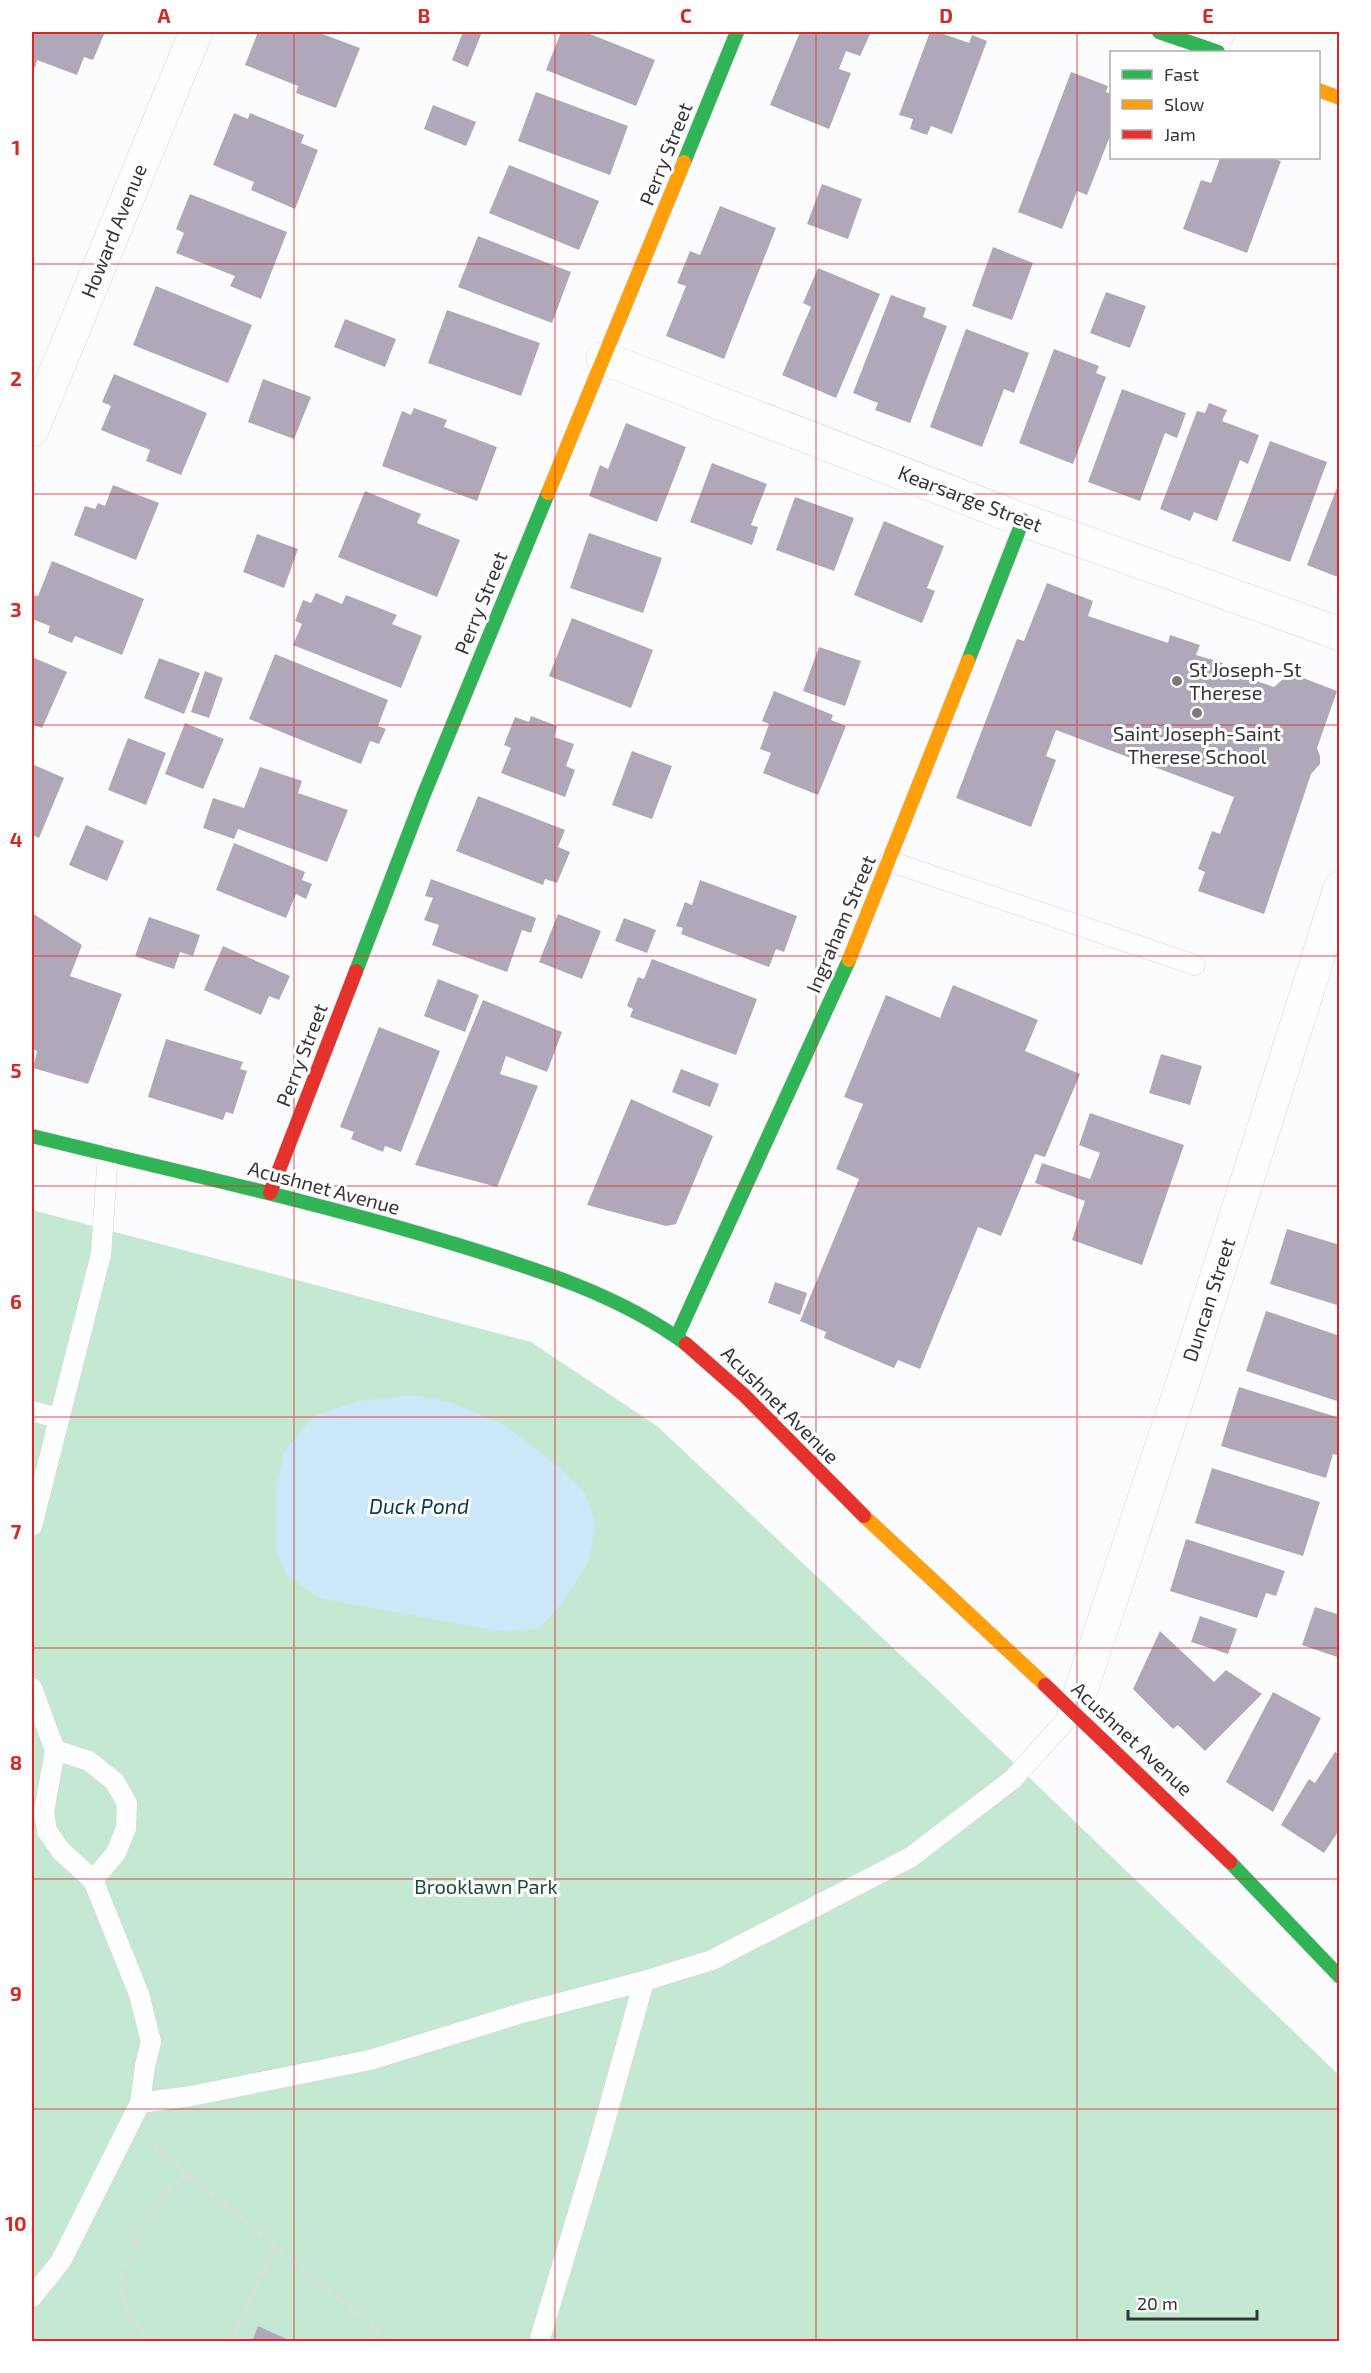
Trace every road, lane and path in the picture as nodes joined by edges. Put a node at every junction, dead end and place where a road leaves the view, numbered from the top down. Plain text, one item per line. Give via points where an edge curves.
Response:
1 (196, 32) edge
2 (737, 32) edge
3 (1159, 32) edge
4 (1225, 32) edge
5 (1215, 51) edge
6 (1218, 51) edge
7 (1320, 91) edge
8 (1340, 98) edge
9 (603, 358) junction
10 (32, 430) edge
11 (1023, 520) junction
12 (1340, 634) edge
13 (890, 861) junction
14 (1340, 888) edge
15 (1195, 965) dead end
16 (32, 1136) edge
17 (108, 1154) junction
18 (270, 1193) junction
19 (676, 1336) junction
20 (32, 1411) edge
21 (58, 1418) junction
22 (32, 1526) edge
23 (32, 1688) edge
24 (1074, 1711) junction
25 (55, 1750) junction
26 (93, 1880) junction
27 (1340, 1977) edge
28 (644, 1981) junction
29 (140, 2103) junction
30 (129, 2126) junction
31 (187, 2174) junction
32 (274, 2245) junction
33 (32, 2297) edge
34 (159, 2342) edge
35 (231, 2342) edge
36 (392, 2342) edge
37 (539, 2342) edge

1 - 10 street, Howard Avenue
2 - 9 street, Perry Street
3 - 5 street
4 - 6 lane
7 - 8 street
9 - 11 street, Kearsarge Street
9 - 18 street, Perry Street via 424,794
11 - 12 street, Kearsarge Street
11 - 13 street, Ingraham Street
13 - 15 lane
13 - 19 street, Ingraham Street via 861,933
14 - 24 street, Duncan Street
16 - 17 street, Acushnet Avenue
17 - 18 street, Acushnet Avenue
17 - 21 lane via 101,1254
18 - 19 street, Acushnet Avenue via 504,1259 592,1292
19 - 24 street, Acushnet Avenue via 725,1376 888,1539
20 - 21 lane
21 - 22 lane
23 - 25 lane
24 - 27 street, Acushnet Avenue via 1210,1840
24 - 28 lane via 1013,1779 910,1857 712,1960
25 - 26 lane via 44,1812 47,1831 61,1851
25 - 26 lane via 89,1761 114,1781 127,1803 126,1828 116,1853
26 - 29 lane via 139,1994 151,2042
28 - 29 lane via 522,2013 370,2060
28 - 37 lane
29 - 30 lane
30 - 31 path
30 - 33 lane via 61,2261
31 - 32 path
31 - 34 path via 155,2202 124,2266 120,2284 133,2321
32 - 35 path
32 - 36 path

